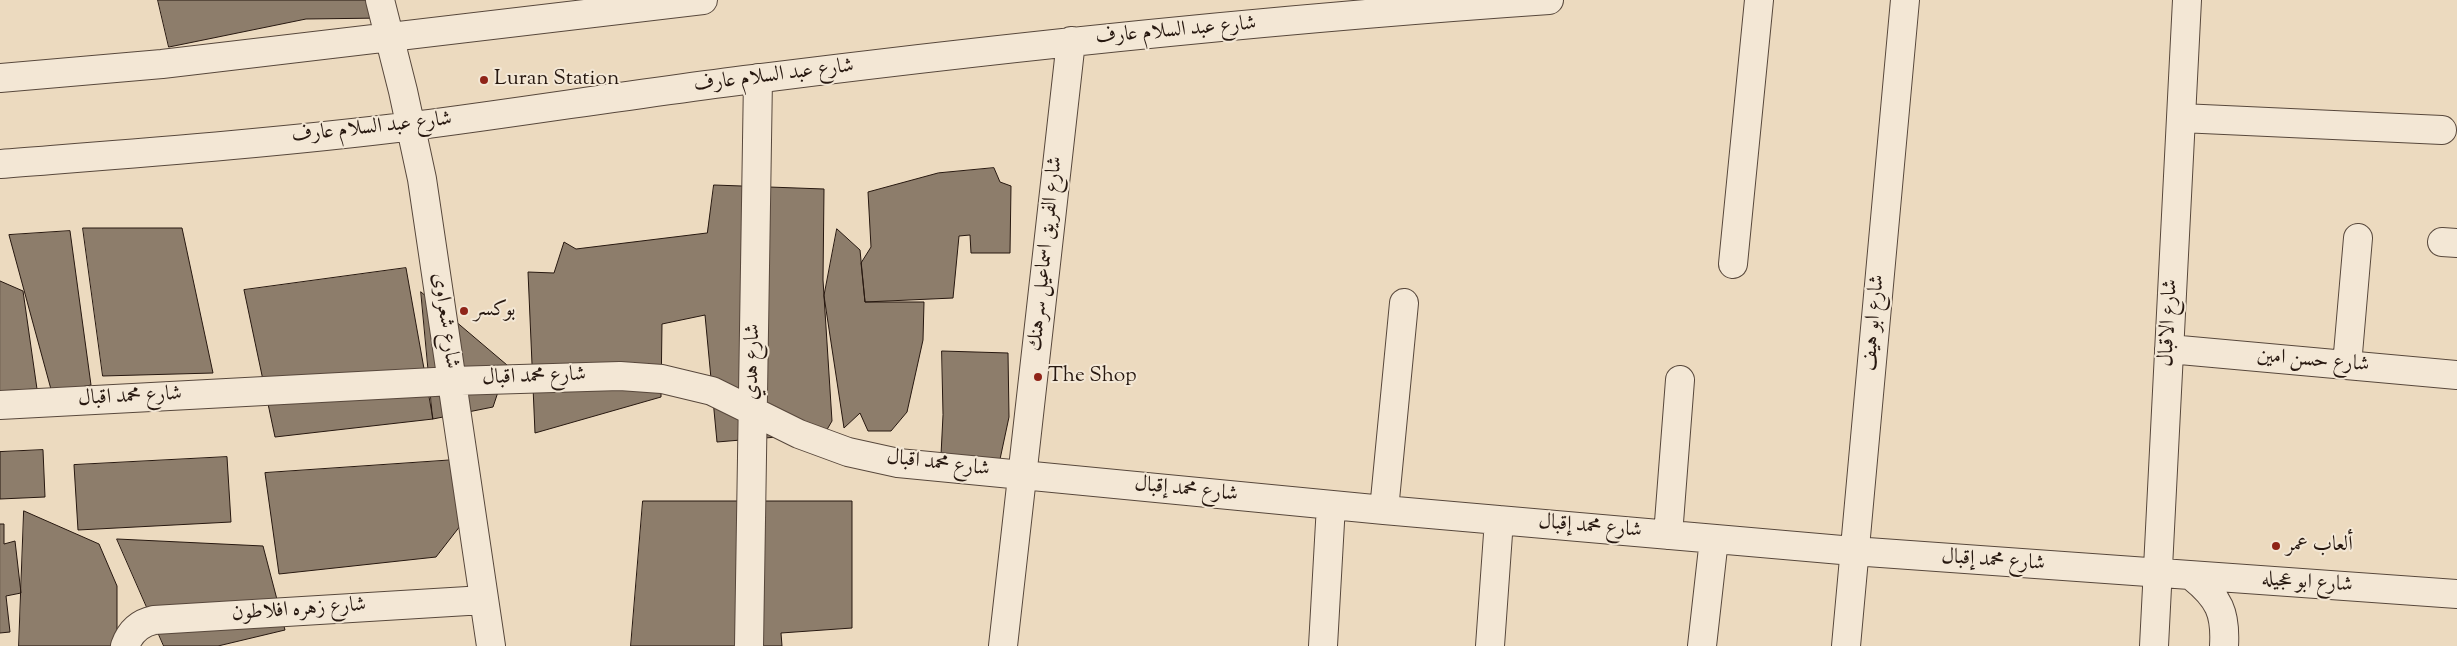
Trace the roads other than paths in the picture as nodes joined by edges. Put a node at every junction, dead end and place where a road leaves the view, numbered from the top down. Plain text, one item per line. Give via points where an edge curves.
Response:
1 (380, 0) edge
2 (703, 0) edge
3 (1549, 0) edge
4 (1758, 0) edge
5 (1905, 0) edge
6 (2187, 0) edge
7 (389, 38) junction
8 (1071, 41) junction
9 (0, 78) edge
10 (758, 78) junction
11 (2181, 118) junction
12 (411, 126) junction
13 (2442, 130) dead end
14 (0, 164) edge
15 (2358, 238) dead end
16 (1733, 264) dead end
17 (1404, 303) dead end
18 (2169, 349) junction
19 (2347, 365) junction
20 (2457, 375) edge
21 (1680, 380) dead end
22 (453, 381) junction
23 (0, 405) edge
24 (753, 409) junction
25 (1022, 475) junction
26 (1331, 505) junction
27 (1384, 510) junction
28 (1499, 520) junction
29 (1668, 534) junction
30 (1714, 539) junction
31 (1853, 551) junction
32 (2158, 574) junction
33 (2193, 577) junction
34 (2457, 594) edge
35 (484, 600) junction
36 (125, 646) edge
37 (491, 646) edge
38 (749, 646) edge
39 (1003, 646) edge
40 (1323, 646) edge
41 (1490, 646) edge
42 (1702, 646) edge
43 (1846, 646) edge
44 (2154, 646) edge
45 (2224, 646) edge

1 - 7 street, شارع شعراوى
2 - 7 street
3 - 8 street, شارع عبد السلام عارف
4 - 16 street
5 - 31 street, شارع ابو هيف
6 - 11 street, شارع الاقبال
7 - 9 street via 162,64
7 - 12 street, شارع شعراوى
8 - 10 street, شارع عبد السلام عارف
8 - 25 street, شارع الفريق اسماعيل سرهنك
10 - 12 street, شارع عبد السلام عارف
10 - 24 street, شارع هدي
11 - 13 street
11 - 18 street, شارع الاقبال
12 - 14 street, شارع عبد السلام عارف via 180,150
12 - 22 street, شارع شعراوى via 431,232
15 - 19 street
17 - 27 street
18 - 19 street, شارع حسن امين
18 - 32 street, شارع الاقبال
19 - 20 street, شارع حسن امين
21 - 29 street
22 - 23 street, شارع محمد اقبال
22 - 24 street, شارع محمد اقبال via 620,376 662,378 712,391
22 - 35 street, شارع شعراوى
24 - 25 street, شارع محمد اقبال via 799,434 848,452 898,463
24 - 38 street, شارع هدي
25 - 26 street, شارع محمد إقبال
25 - 39 street, شارع الفريق اسماعيل سرهنك
26 - 27 street, شارع محمد إقبال
26 - 40 street
27 - 28 street, شارع محمد إقبال
28 - 29 street, شارع محمد إقبال
28 - 41 street
29 - 30 street, شارع محمد إقبال
30 - 31 street, شارع محمد إقبال
30 - 42 street
31 - 32 street, شارع محمد إقبال
31 - 43 street, شارع ابو هيف
32 - 33 street, شارع ابو عجيله
32 - 44 street, شارع الاقبال
33 - 34 street, شارع ابو عجيله
33 - 45 street via 2210,591 2221,609
35 - 36 street, شارع زهره افلاطون via 154,620 132,632
35 - 37 street, شارع شعراوى

